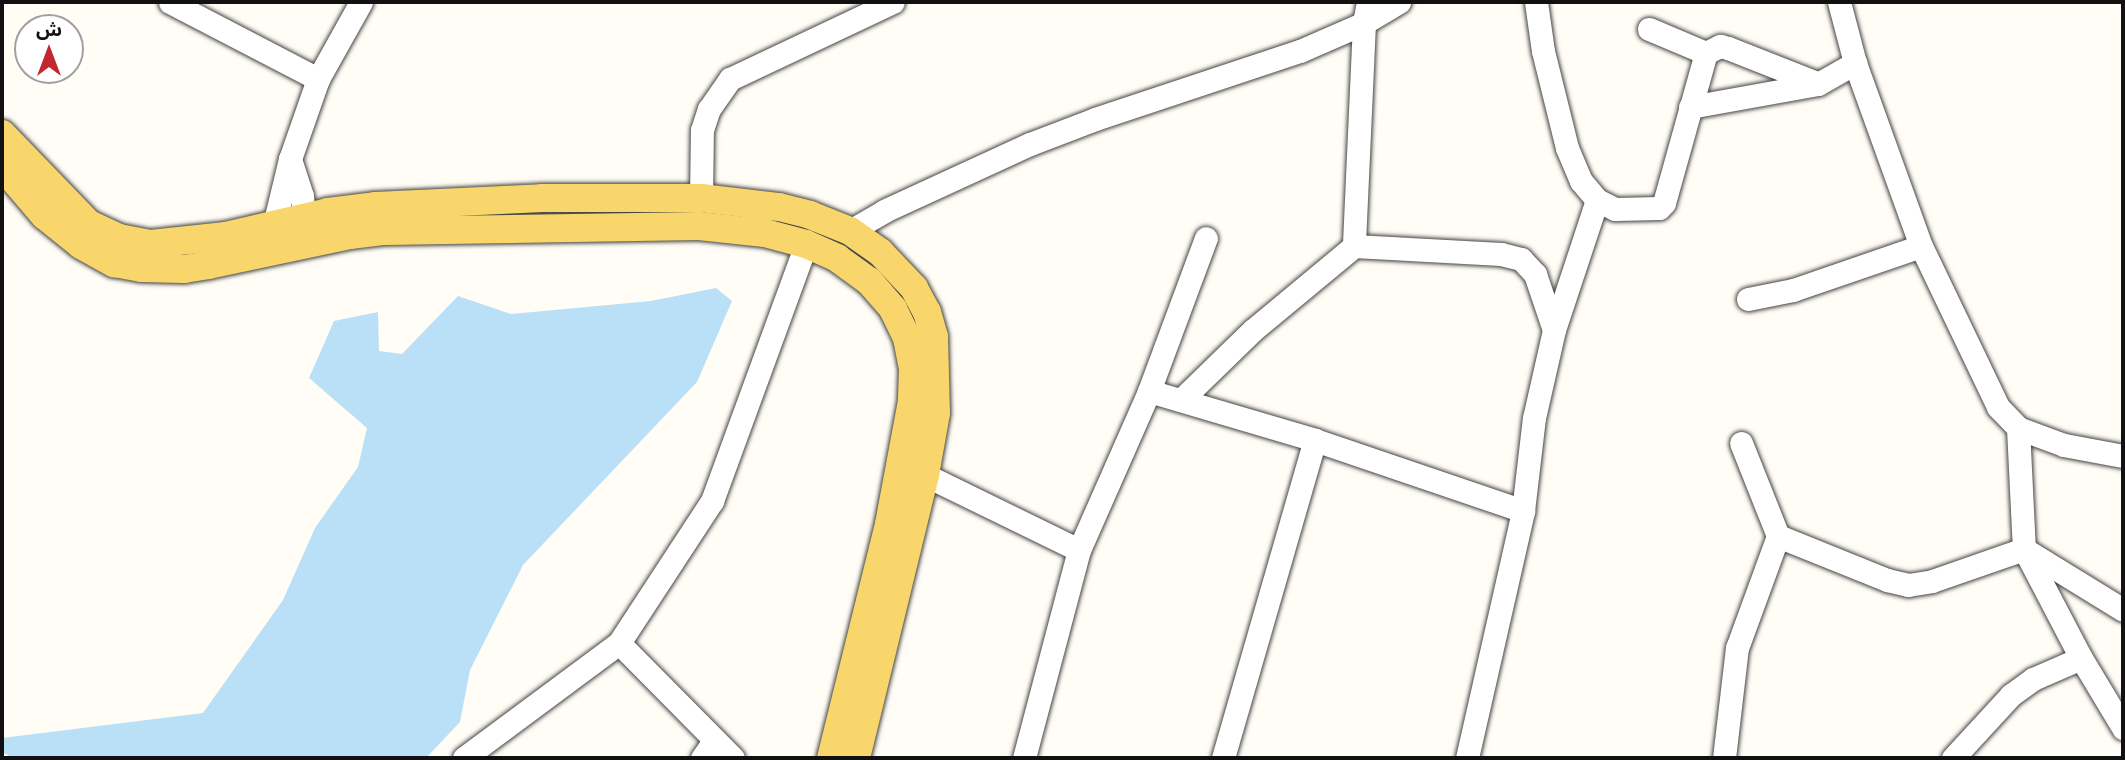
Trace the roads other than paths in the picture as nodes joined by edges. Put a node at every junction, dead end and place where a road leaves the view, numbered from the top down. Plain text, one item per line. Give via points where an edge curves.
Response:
1 (170, 2) edge
2 (361, 2) edge
3 (893, 2) edge
4 (1399, 2) edge
5 (1536, 2) edge
6 (1839, 2) edge
7 (1366, 12) edge
8 (1649, 29) dead end
9 (1706, 53) junction
10 (1855, 64) junction
11 (318, 79) junction
12 (1818, 84) junction
13 (1690, 107) junction
14 (2, 134) edge
15 (290, 159) junction
16 (2, 166) edge
17 (701, 198) junction
18 (1597, 200) junction
19 (884, 211) junction
20 (305, 231) junction
21 (849, 231) junction
22 (276, 238) junction
23 (1206, 238) dead end
24 (806, 244) junction
25 (1354, 246) junction
26 (1921, 246) junction
27 (880, 252) junction
28 (1748, 299) dead end
29 (1554, 330) junction
30 (1149, 391) junction
31 (1181, 400) junction
32 (2018, 428) junction
33 (1315, 440) junction
34 (1741, 443) dead end
35 (2123, 456) edge
36 (925, 475) junction
37 (1523, 511) junction
38 (899, 530) junction
39 (1778, 536) junction
40 (2024, 549) junction
41 (1079, 550) junction
42 (2123, 610) edge
43 (619, 643) junction
44 (2081, 658) junction
45 (2123, 728) edge
46 (708, 750) edge
47 (464, 758) edge
48 (733, 758) edge
49 (831, 758) edge
50 (856, 758) edge
51 (1024, 758) edge
52 (1223, 758) edge
53 (1467, 758) edge
54 (1724, 758) edge
55 (1952, 758) edge

1 - 11 street
2 - 11 street
3 - 17 street via 730,79 709,109 702,130
4 - 7 street
5 - 18 street via 1567,149 1581,181
6 - 10 street
7 - 19 street via 1300,51 1095,119
7 - 25 street
8 - 9 street
9 - 12 street via 1714,47 1728,48
9 - 13 street
10 - 12 street
10 - 26 street
11 - 15 street
12 - 13 street
13 - 18 street via 1664,203 1659,208 1615,209
14 - 22 main road via 75,212 119,238 151,244
15 - 20 street via 302,196
15 - 22 street
16 - 22 main road via 55,225 114,262 184,269
17 - 20 main road via 464,200 362,207
17 - 21 main road via 779,207
18 - 29 street
19 - 21 street
19 - 27 street
20 - 22 main road
20 - 24 main road via 724,226
21 - 27 main road
23 - 30 street
24 - 38 main road via 837,258 869,281 893,309 907,338 913,369 912,401
24 - 43 street via 712,501
25 - 29 street via 1521,259 1535,274
25 - 31 street via 1252,330
26 - 28 street via 1793,290
26 - 32 street via 1998,407
27 - 36 main road via 914,288 934,337 936,413
29 - 37 street via 1534,418
30 - 31 street
30 - 41 street
31 - 33 street
32 - 35 street via 2064,445
32 - 40 street
33 - 37 street
33 - 52 street
34 - 39 street
36 - 38 main road
36 - 41 street
37 - 53 street
38 - 49 main road
38 - 50 main road
39 - 40 street via 1908,585
39 - 54 street via 1737,648
40 - 42 street
40 - 44 street
41 - 51 street
43 - 46 street
43 - 47 street
44 - 45 street
44 - 55 street via 2011,695
46 - 48 street

